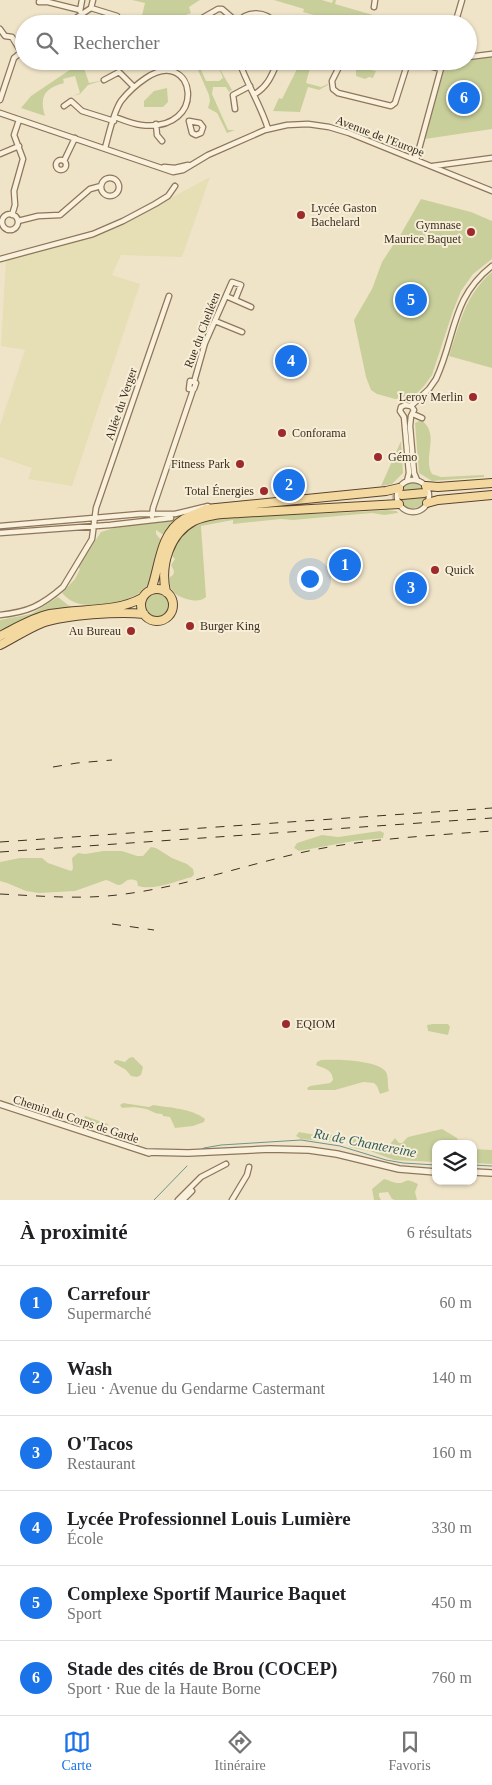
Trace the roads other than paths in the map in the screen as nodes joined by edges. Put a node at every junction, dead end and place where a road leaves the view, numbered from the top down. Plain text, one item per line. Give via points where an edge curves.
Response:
1 (82, 0) edge
2 (93, 0) edge
3 (375, 0) edge
4 (462, 0) edge
5 (39, 2) dead end
6 (374, 7) dead end
7 (91, 8) junction
8 (79, 12) junction
9 (76, 15) edge
10 (114, 15) edge
11 (208, 15) edge
12 (228, 15) edge
13 (246, 15) edge
14 (263, 15) edge
15 (458, 15) edge
16 (0, 29) edge
17 (15, 41) edge
18 (492, 54) edge
19 (477, 56) edge
20 (15, 57) edge
21 (171, 70) joint
22 (243, 70) edge
23 (274, 70) edge
24 (338, 70) edge
25 (404, 70) edge
26 (441, 70) edge
27 (0, 76) edge
28 (7, 78) junction
29 (104, 80) dead end
30 (250, 86) junction
31 (134, 87) junction
32 (255, 94) junction
33 (0, 100) edge
34 (64, 106) dead end
35 (235, 109) dead end
36 (0, 114) edge
37 (181, 114) junction
38 (114, 119) junction
39 (19, 120) junction
40 (189, 121) dead end
41 (156, 124) junction
42 (268, 129) junction
43 (75, 138) junction
44 (162, 141) dead end
45 (18, 146) junction
46 (105, 148) junction
47 (0, 154) edge
48 (492, 158) edge
49 (416, 160) junction
50 (64, 161) dead end
51 (451, 165) junction
52 (431, 166) junction
53 (437, 169) junction
54 (450, 174) junction
55 (101, 186) junction
56 (175, 186) dead end
57 (492, 191) edge
58 (12, 215) junction
59 (18, 221) junction
60 (0, 259) edge
61 (492, 266) edge
62 (169, 296) dead end
63 (226, 296) junction
64 (235, 300) junction
65 (251, 306) dead end
66 (215, 320) junction
67 (242, 332) dead end
68 (411, 406) junction
69 (412, 415) junction
70 (404, 417) junction
71 (422, 418) dead end
72 (417, 480) junction
73 (407, 481) junction
74 (492, 483) edge
75 (492, 489) edge
76 (434, 494) tunnel mouth
77 (425, 495) junction
78 (492, 495) edge
79 (400, 496) junction
80 (241, 509) junction
81 (196, 514) junction
82 (153, 516) junction
83 (171, 518) dead end
84 (94, 519) junction
85 (94, 526) junction
86 (0, 527) edge
87 (57, 528) junction
88 (0, 533) edge
89 (151, 590) junction
90 (166, 592) junction
91 (142, 598) junction
92 (144, 614) junction
93 (0, 615) edge
94 (0, 636) edge
95 (0, 645) edge
96 (0, 1104) edge
97 (226, 1164) dead end
98 (249, 1167) dead end
99 (432, 1172) edge
100 (477, 1172) edge
101 (492, 1173) edge
102 (192, 1191) dead end
103 (178, 1200) edge
104 (183, 1200) edge
105 (232, 1200) edge

1 - 8 street
2 - 7 street
3 - 6 street
4 - 15 street
5 - 8 street
7 - 8 street
7 - 10 street
8 - 9 street
11 - 12 street via 218,9
13 - 14 street
16 - 17 street
18 - 19 street
20 - 28 street
21 - 31 street via 154,74
21 - 37 street via 181,76 186,87 188,100
22 - 30 street
23 - 32 street via 268,83
24 - 25 street via 331,85 333,90 391,106 395,103
26 - 49 street
27 - 28 street
28 - 33 street
29 - 31 street via 119,72
30 - 32 street
30 - 35 street via 233,95
31 - 38 street via 121,101
32 - 42 street
34 - 38 street via 71,101 82,111
36 - 39 street, Avenue de l'Europe
37 - 40 street
37 - 41 street
38 - 41 street via 139,125
38 - 46 street
39 - 43 street, Avenue de l'Europe
39 - 45 street via 14,136
41 - 44 street via 157,135
42 - 46 street, Avenue de l'Europe via 190,165 176,168 162,167
42 - 49 street, Avenue de l'Europe via 295,124 329,127
43 - 46 street, Avenue de l'Europe
43 - 50 street
45 - 47 street
45 - 58 street via 23,162 14,191
48 - 51 street
49 - 52 street, Avenue de l'Europe
51 - 52 street
51 - 53 street
51 - 54 street
52 - 53 street, Avenue de l'Europe
53 - 54 street, Avenue de l'Europe
54 - 57 street, Avenue de l'Europe
55 - 55 street via 104,194 110,196 119,189 117,181 112,178
55 - 59 street via 90,188 60,214
56 - 60 street via 168,196 93,234
58 - 59 street
58 - 59 street via 4,219 6,228 15,228
61 - 68 street via 476,280 465,296 436,379
62 - 84 street, Allée du Verger
63 - 64 street
63 - 64 street, Rue du Chelléen via 232,282 241,286
63 - 66 street, Rue du Chelléen
64 - 65 street
66 - 67 street
66 - 82 street, Rue du Chelléen via 205,343 196,384
68 - 69 street
68 - 70 street via 402,407
69 - 70 street
69 - 71 street
69 - 72 street
70 - 73 street
72 - 73 street
72 - 77 street
73 - 79 street
74 - 77 main road via 438,487
75 - 76 main road
77 - 78 main road via 443,500
77 - 79 main road
77 - 79 street via 420,510 412,512 405,510
79 - 80 main road
79 - 80 main road via 386,491
80 - 81 main road via 206,509
80 - 81 main road via 392,497
80 - 82 street via 214,505
80 - 90 main road via 207,517 184,528 173,541 166,558
81 - 89 main road via 182,520 167,538
82 - 83 street
82 - 84 street
82 - 85 street
84 - 85 street, Allée du Verger
84 - 86 street
84 - 87 street via 89,524
85 - 87 street
85 - 93 street, Allée du Verger via 92,539 63,587 28,611
87 - 88 street
89 - 90 main road
89 - 91 main road
90 - 92 main road via 173,605 168,617 155,621
91 - 92 main road
91 - 94 main road via 128,605 49,614
92 - 95 main road via 56,620 36,626
96 - 99 street, Chemin du Corps de Garde via 164,1156 270,1149 309,1150 399,1169
97 - 103 street via 201,1177
98 - 105 street
100 - 101 street
102 - 104 street

